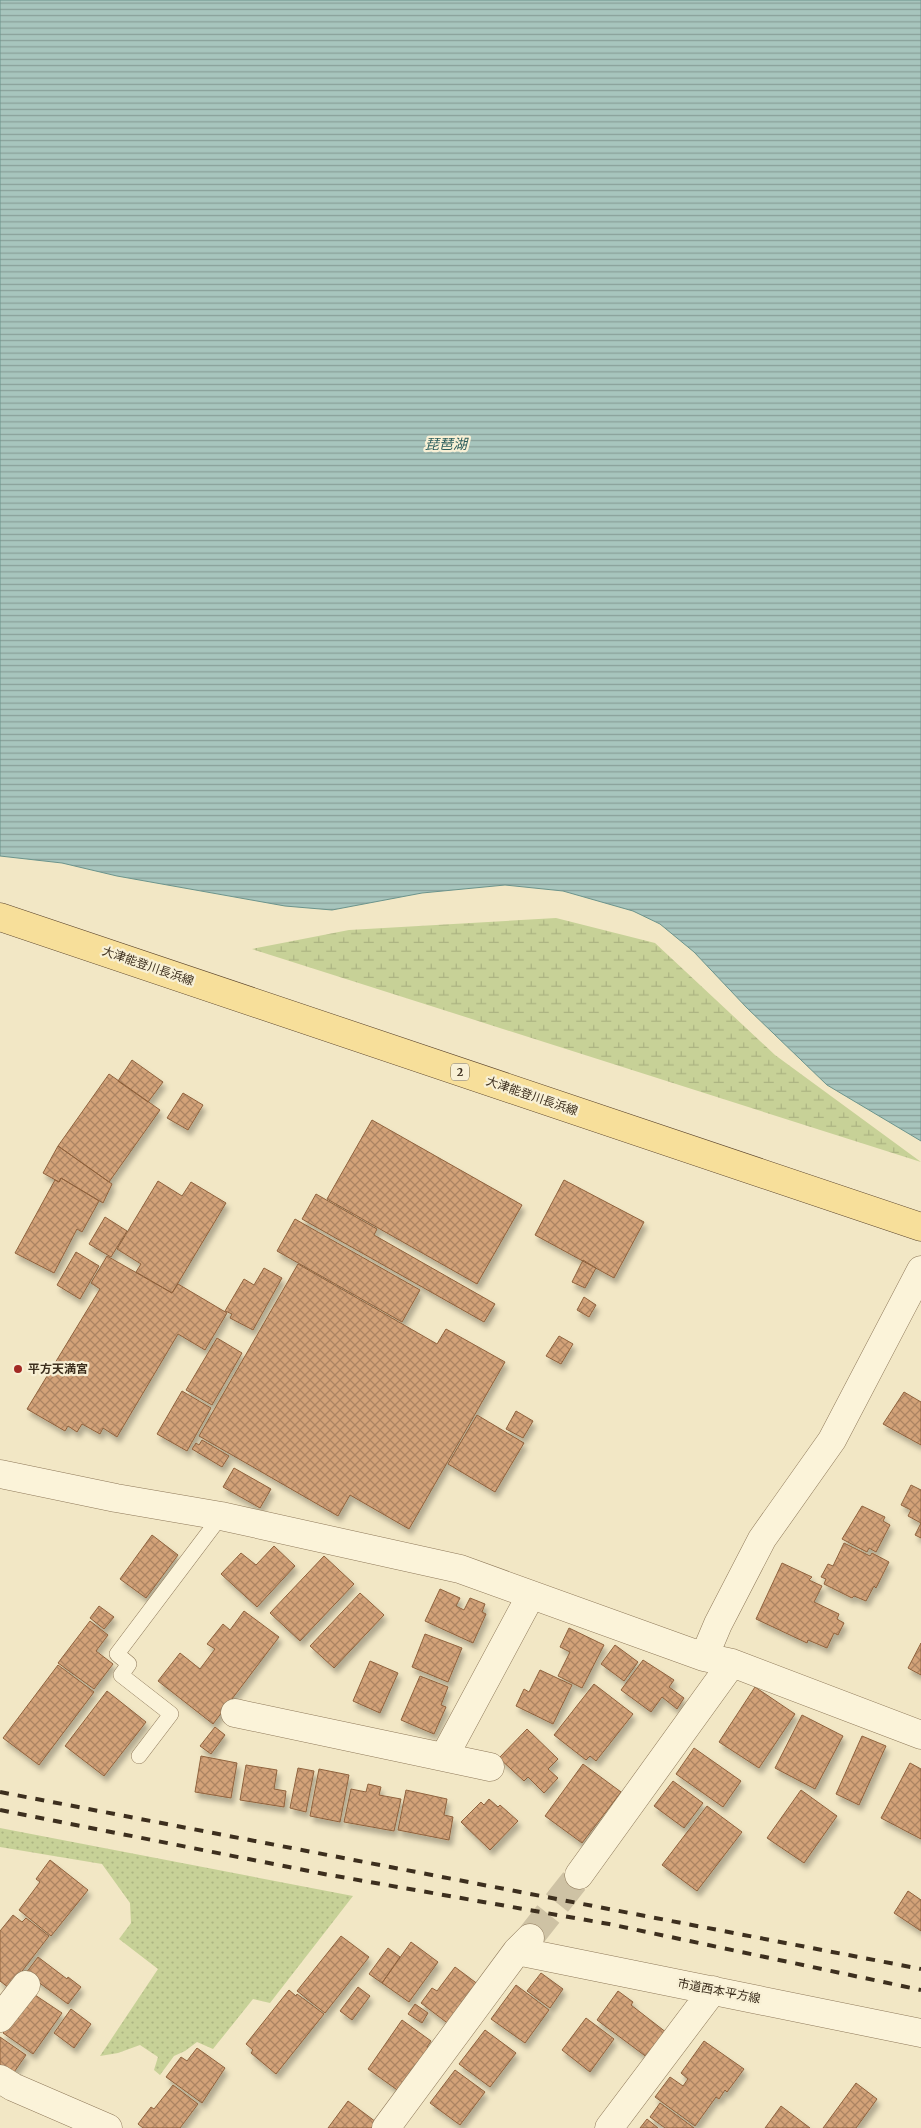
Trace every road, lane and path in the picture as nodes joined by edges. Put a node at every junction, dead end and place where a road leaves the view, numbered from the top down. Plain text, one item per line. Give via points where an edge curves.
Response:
1 (0, 917) edge
2 (921, 1227) edge
3 (921, 1270) edge
4 (0, 1474) edge
5 (221, 1516) junction
6 (531, 1595) junction
7 (704, 1657) junction
8 (732, 1663) junction
9 (235, 1713) dead end
10 (921, 1735) edge
11 (139, 1756) dead end
12 (444, 1757) junction
13 (490, 1767) dead end
14 (580, 1874) tunnel mouth
15 (26, 1985) dead end
16 (713, 1990) junction
17 (0, 2018) edge
18 (921, 2033) edge
19 (0, 2079) edge
20 (108, 2128) edge
21 (386, 2128) edge
22 (609, 2128) edge

1 - 2 main road, 大津能登川長浜線 / 2
3 - 7 street via 832,1440 762,1539
4 - 5 street
5 - 6 street via 445,1565
5 - 11 lane via 117,1654 129,1664 121,1675 172,1714
6 - 7 street
6 - 12 street
7 - 8 street
8 - 10 street
8 - 14 street
9 - 12 street
12 - 13 street
15 - 17 street
16 - 18 street, 市道西本平方線
16 - 21 street, 市道西本平方線 via 524,1944
16 - 22 street
19 - 20 street

